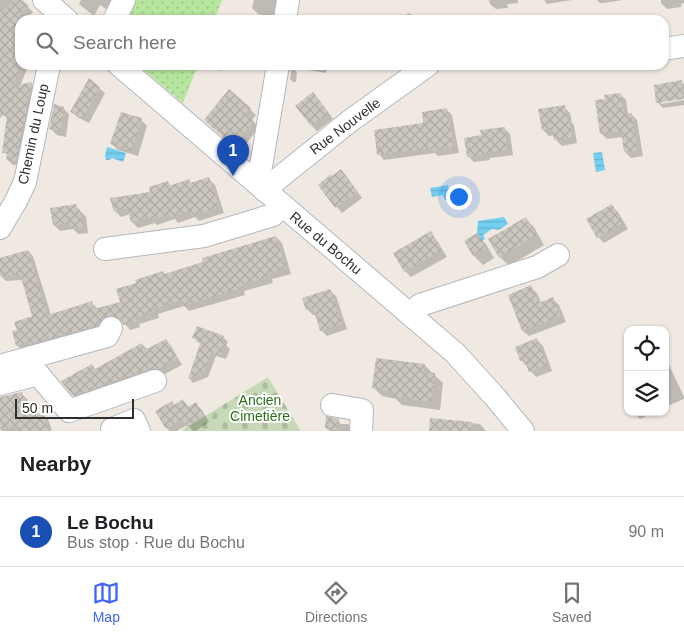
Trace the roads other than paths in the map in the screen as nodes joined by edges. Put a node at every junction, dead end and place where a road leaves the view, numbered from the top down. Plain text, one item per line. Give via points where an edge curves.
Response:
1 (44, 0) edge
2 (124, 0) edge
3 (288, 0) edge
4 (61, 15) edge
5 (116, 15) edge
6 (286, 15) edge
7 (684, 46) edge
8 (669, 48) edge
9 (48, 70) edge
10 (125, 70) edge
11 (277, 70) edge
12 (421, 70) edge
13 (261, 187) junction
14 (282, 205) junction
15 (0, 228) edge
16 (105, 249) dead end
17 (558, 255) dead end
18 (410, 314) junction
19 (111, 328) dead end
20 (0, 366) edge
21 (155, 381) dead end
22 (0, 384) edge
23 (332, 405) dead end
24 (111, 430) edge
25 (139, 431) edge
26 (360, 431) edge
27 (523, 431) edge

1 - 4 street
2 - 5 street
3 - 6 street
7 - 8 street
9 - 15 street, Chemin du Loup via 25,182
10 - 13 street, Rue du Bochu
11 - 13 street
12 - 13 street, Rue Nouvelle
13 - 14 street, Rue du Bochu
14 - 16 street via 273,215 204,236
14 - 18 street, Rue du Bochu
17 - 18 street via 537,267 420,305
18 - 27 street, Rue du Bochu via 455,353
19 - 20 street via 107,336
21 - 22 street via 69,411 38,374
23 - 26 street via 362,410
24 - 25 street via 134,420

